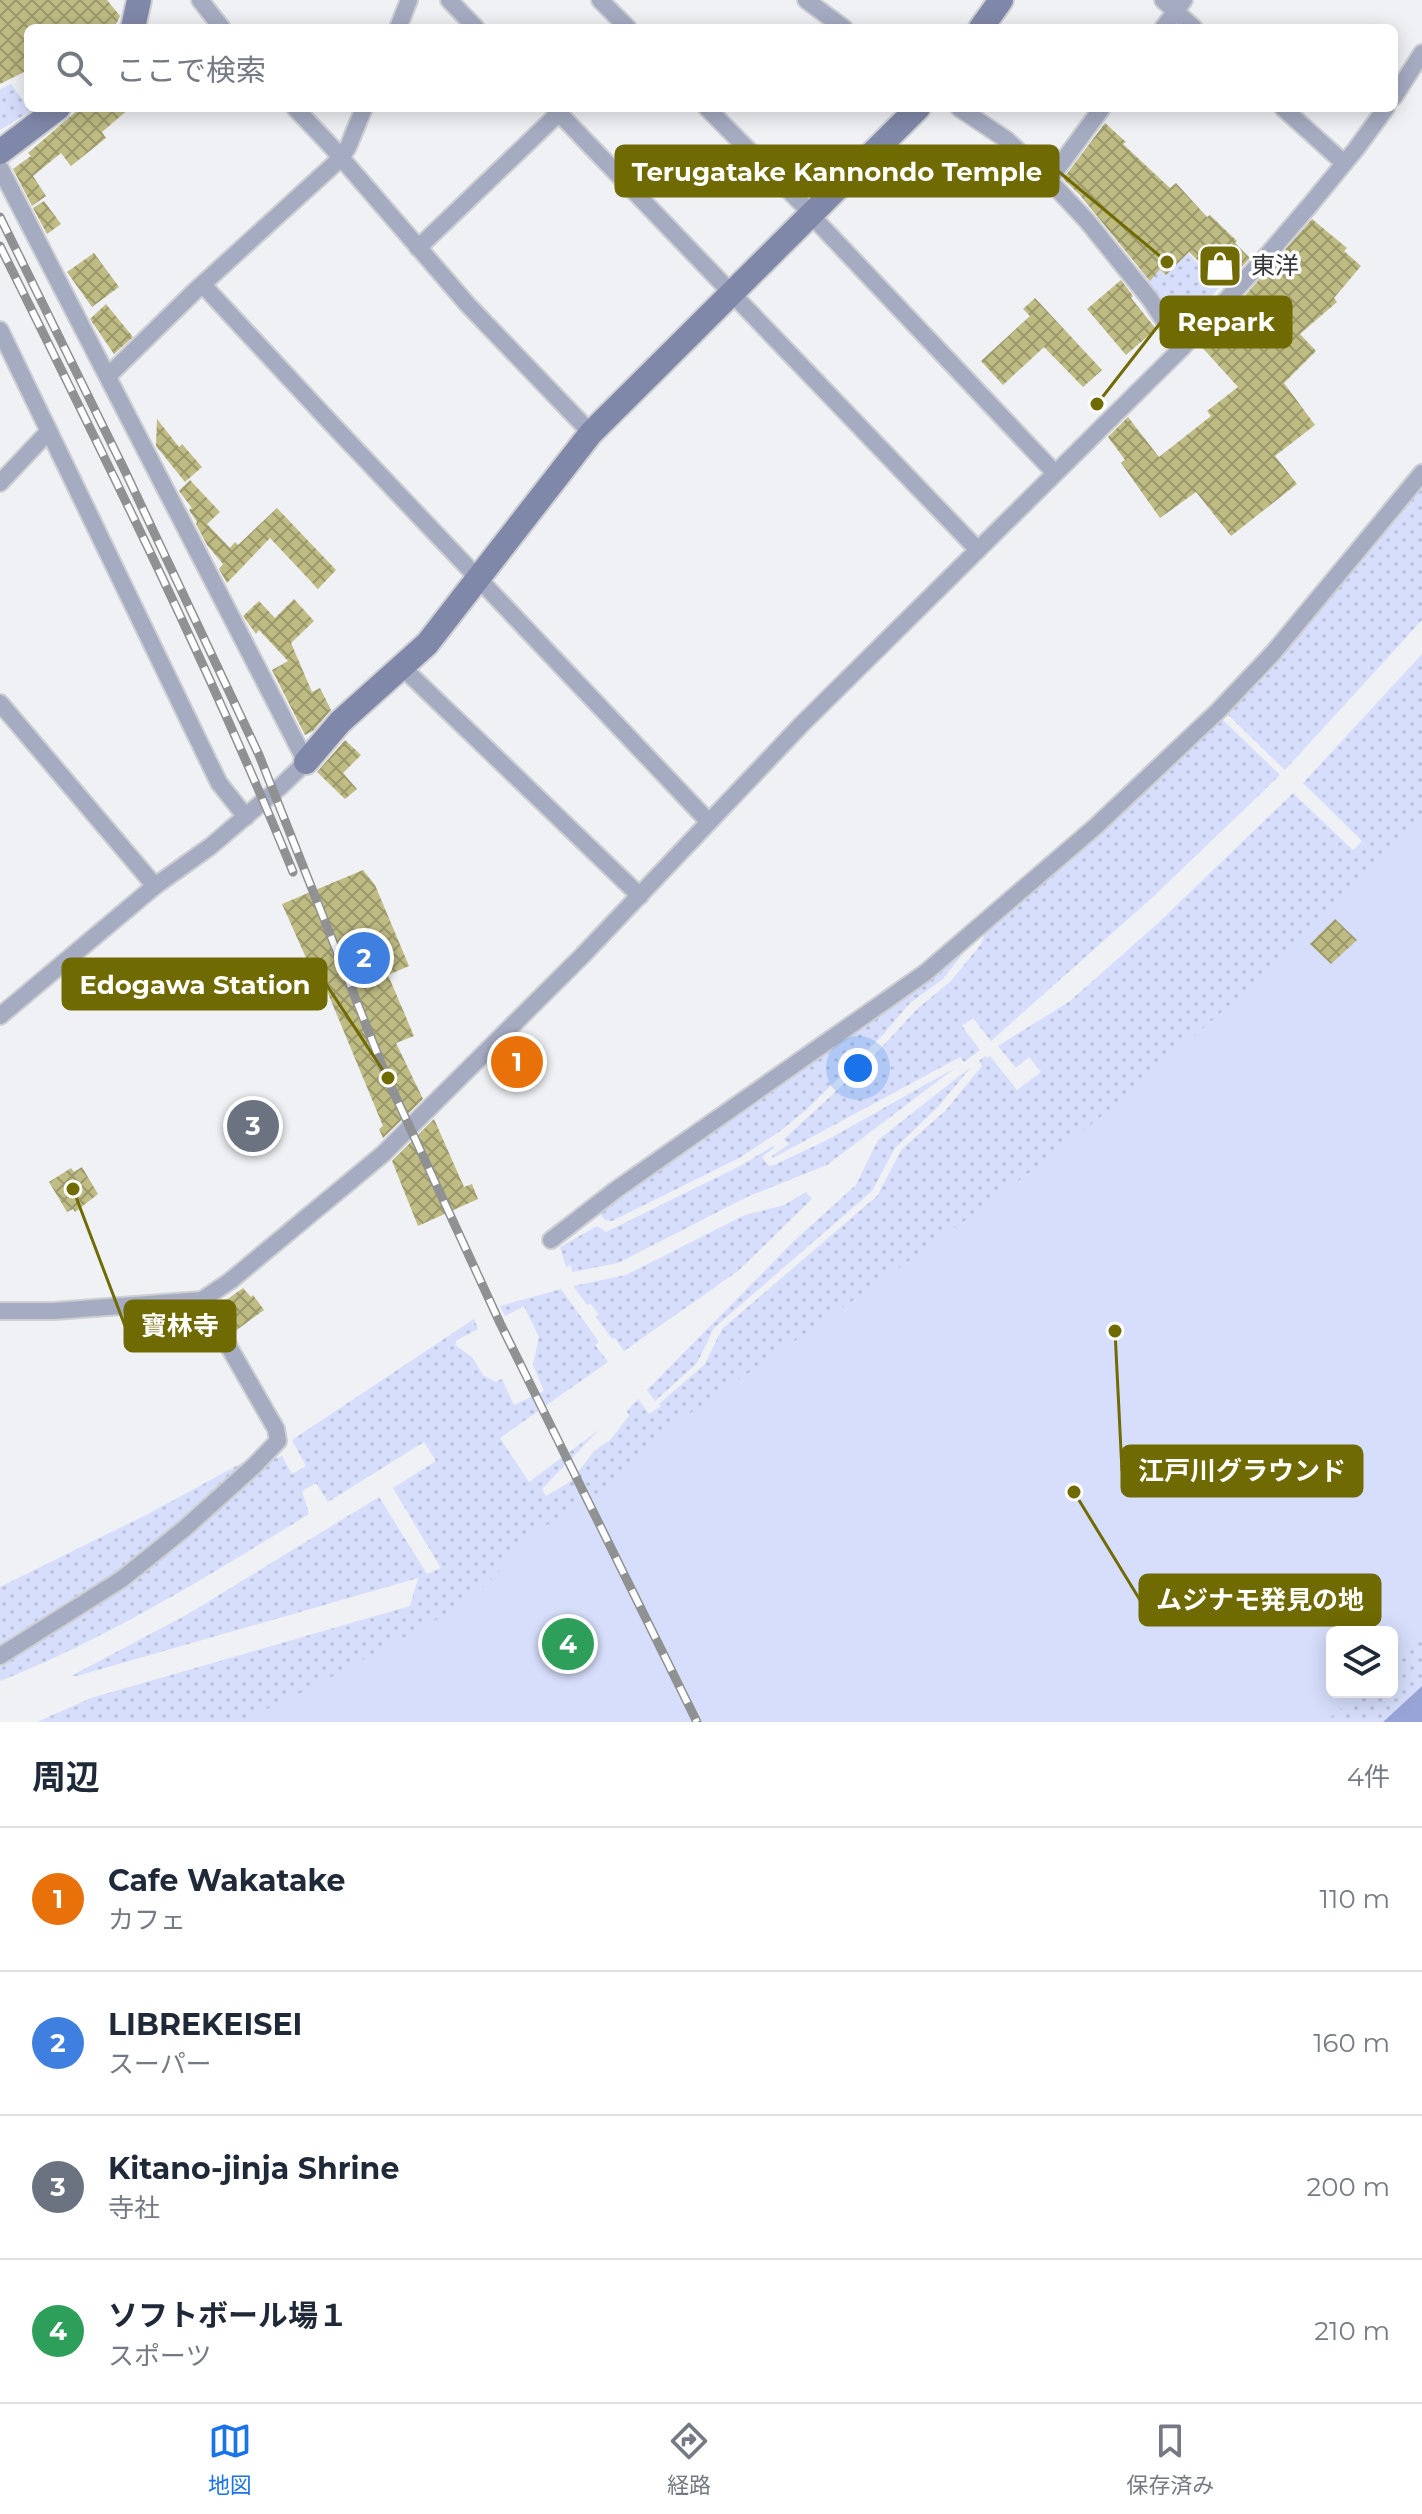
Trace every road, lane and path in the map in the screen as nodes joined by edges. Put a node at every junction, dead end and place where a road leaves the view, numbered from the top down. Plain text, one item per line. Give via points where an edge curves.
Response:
1 (139, 0) edge
2 (200, 0) edge
3 (409, 0) edge
4 (449, 0) edge
5 (600, 0) edge
6 (806, 0) edge
7 (1001, 0) edge
8 (1174, 4) edge
9 (134, 24) edge
10 (219, 24) edge
11 (400, 24) edge
12 (472, 24) edge
13 (624, 24) edge
14 (839, 24) edge
15 (984, 24) edge
16 (1165, 24) edge
17 (1191, 24) edge
18 (1422, 53) edge
19 (1398, 91) edge
20 (53, 112) edge
21 (299, 112) edge
22 (362, 112) edge
23 (556, 112) edge
24 (558, 112) edge
25 (711, 112) edge
26 (914, 112) edge
27 (965, 112) edge
28 (1099, 112) edge
29 (1287, 112) edge
30 (1383, 112) edge
31 (0, 152) edge
32 (341, 158) junction
33 (1344, 163) junction
34 (0, 168) edge
35 (1049, 180) junction
36 (810, 214) junction
37 (418, 248) junction
38 (203, 285) junction
39 (731, 294) junction
40 (0, 330) edge
41 (1182, 348) junction
42 (109, 375) junction
43 (49, 431) junction
44 (591, 433) junction
45 (1055, 473) junction
46 (1422, 473) edge
47 (0, 483) edge
48 (978, 550) junction
49 (477, 579) junction
50 (402, 667) junction
51 (0, 703) edge
52 (306, 762) junction
53 (246, 817) junction
54 (709, 822) junction
55 (155, 886) junction
56 (640, 896) junction
57 (0, 993) edge
58 (6, 1011) edge
59 (551, 1240) dead end
60 (202, 1300) junction
61 (0, 1311) edge
62 (0, 1656) edge

1 - 9 street
2 - 10 street
3 - 11 street
4 - 12 street
5 - 13 street
6 - 14 street
7 - 15 street
8 - 16 street
8 - 17 street
18 - 19 street
20 - 31 street
21 - 32 street
22 - 32 street
23 - 37 street
24 - 39 street
25 - 36 street
26 - 36 street
27 - 35 street via 1007,140
28 - 35 street
29 - 33 street
30 - 33 street
32 - 37 street
32 - 38 street
33 - 41 street
34 - 42 street
35 - 41 street via 1150,299
36 - 39 street
36 - 45 street
37 - 44 street
38 - 42 street
38 - 49 street
39 - 44 street
39 - 48 street
40 - 43 street
41 - 45 street
42 - 52 street
43 - 47 street
43 - 53 street via 219,783
44 - 49 street
45 - 48 street
46 - 59 street via 1273,653 1095,827 925,973
48 - 54 street
49 - 50 street via 427,644
49 - 54 street
50 - 52 street via 340,722
50 - 56 street
51 - 55 street
52 - 53 street
53 - 55 street
54 - 56 street
55 - 58 street
56 - 60 street via 383,1154
57 - 58 street
60 - 61 street
60 - 62 street via 278,1441 122,1579

